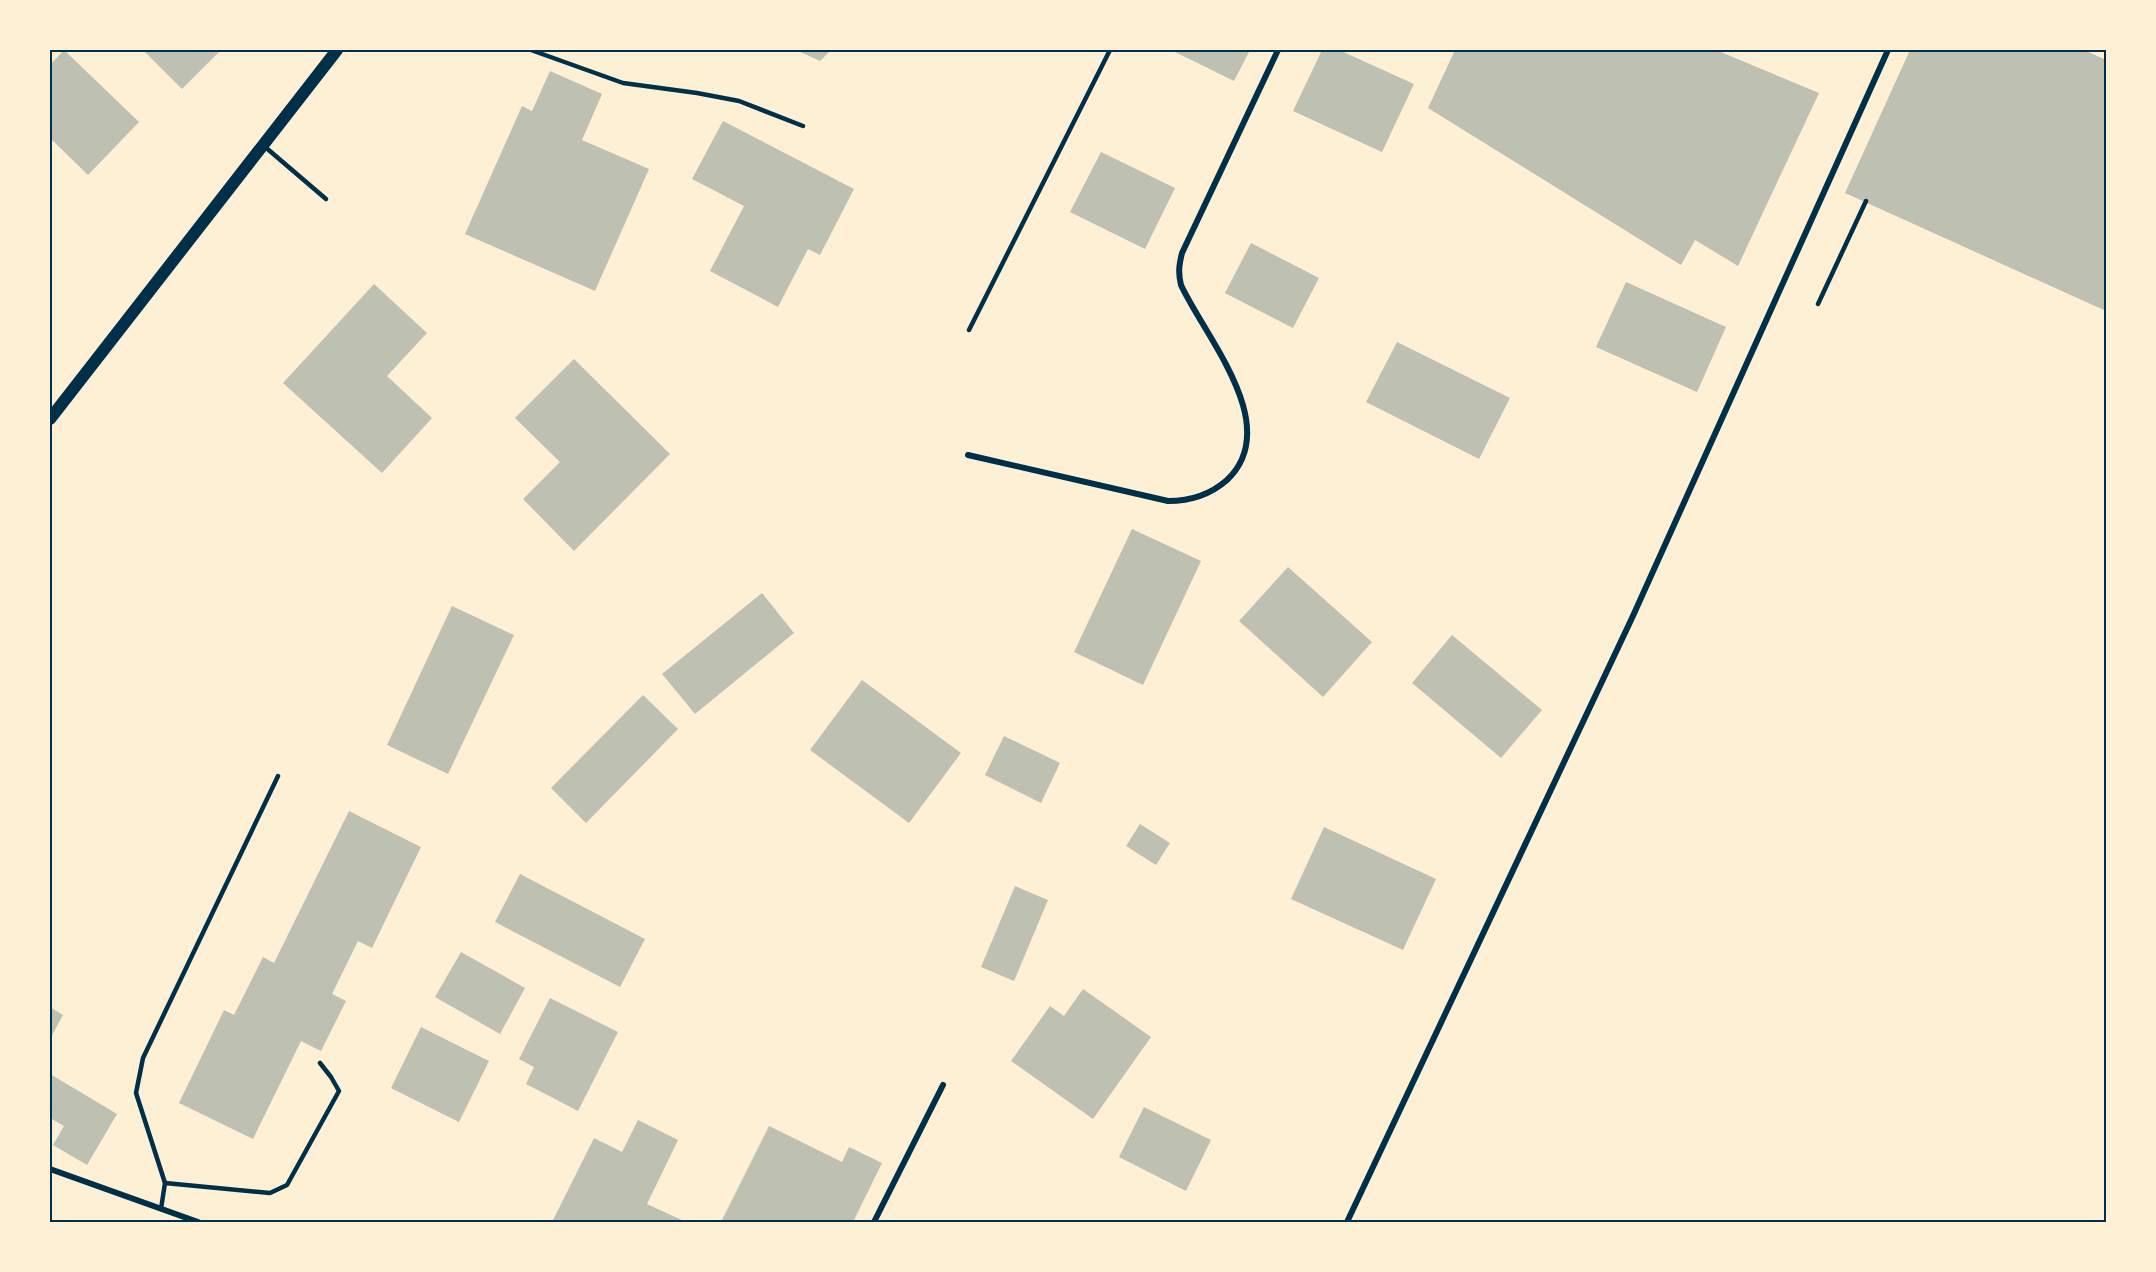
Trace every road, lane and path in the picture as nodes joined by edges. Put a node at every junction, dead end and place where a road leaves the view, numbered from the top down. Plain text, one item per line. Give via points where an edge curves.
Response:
1 (337, 50) edge
2 (531, 50) edge
3 (1110, 50) edge
4 (1278, 50) edge
5 (1888, 50) edge
6 (802, 126) dead end
7 (262, 145) junction
8 (326, 199) dead end
9 (1866, 201) dead end
10 (1818, 304) dead end
11 (969, 330) dead end
12 (50, 419) edge
13 (968, 455) dead end
14 (278, 776) dead end
15 (320, 1063) dead end
16 (943, 1085) dead end
17 (50, 1169) edge
18 (165, 1183) junction
19 (161, 1209) junction
20 (198, 1222) edge
21 (874, 1222) edge
22 (1347, 1222) edge

1 - 7 main road
2 - 6 lane via 623,83 739,100
3 - 11 lane
4 - 13 street via 1182,253 1178,274 1240,396 1248,428 1247,444 1238,466 1208,493 1168,501
5 - 22 street via 1632,618
7 - 8 lane
7 - 12 main road
9 - 10 lane
14 - 18 lane via 143,1058 136,1093
15 - 18 lane via 339,1091 287,1185 270,1193
16 - 21 street
17 - 19 street
18 - 19 lane
19 - 20 street

